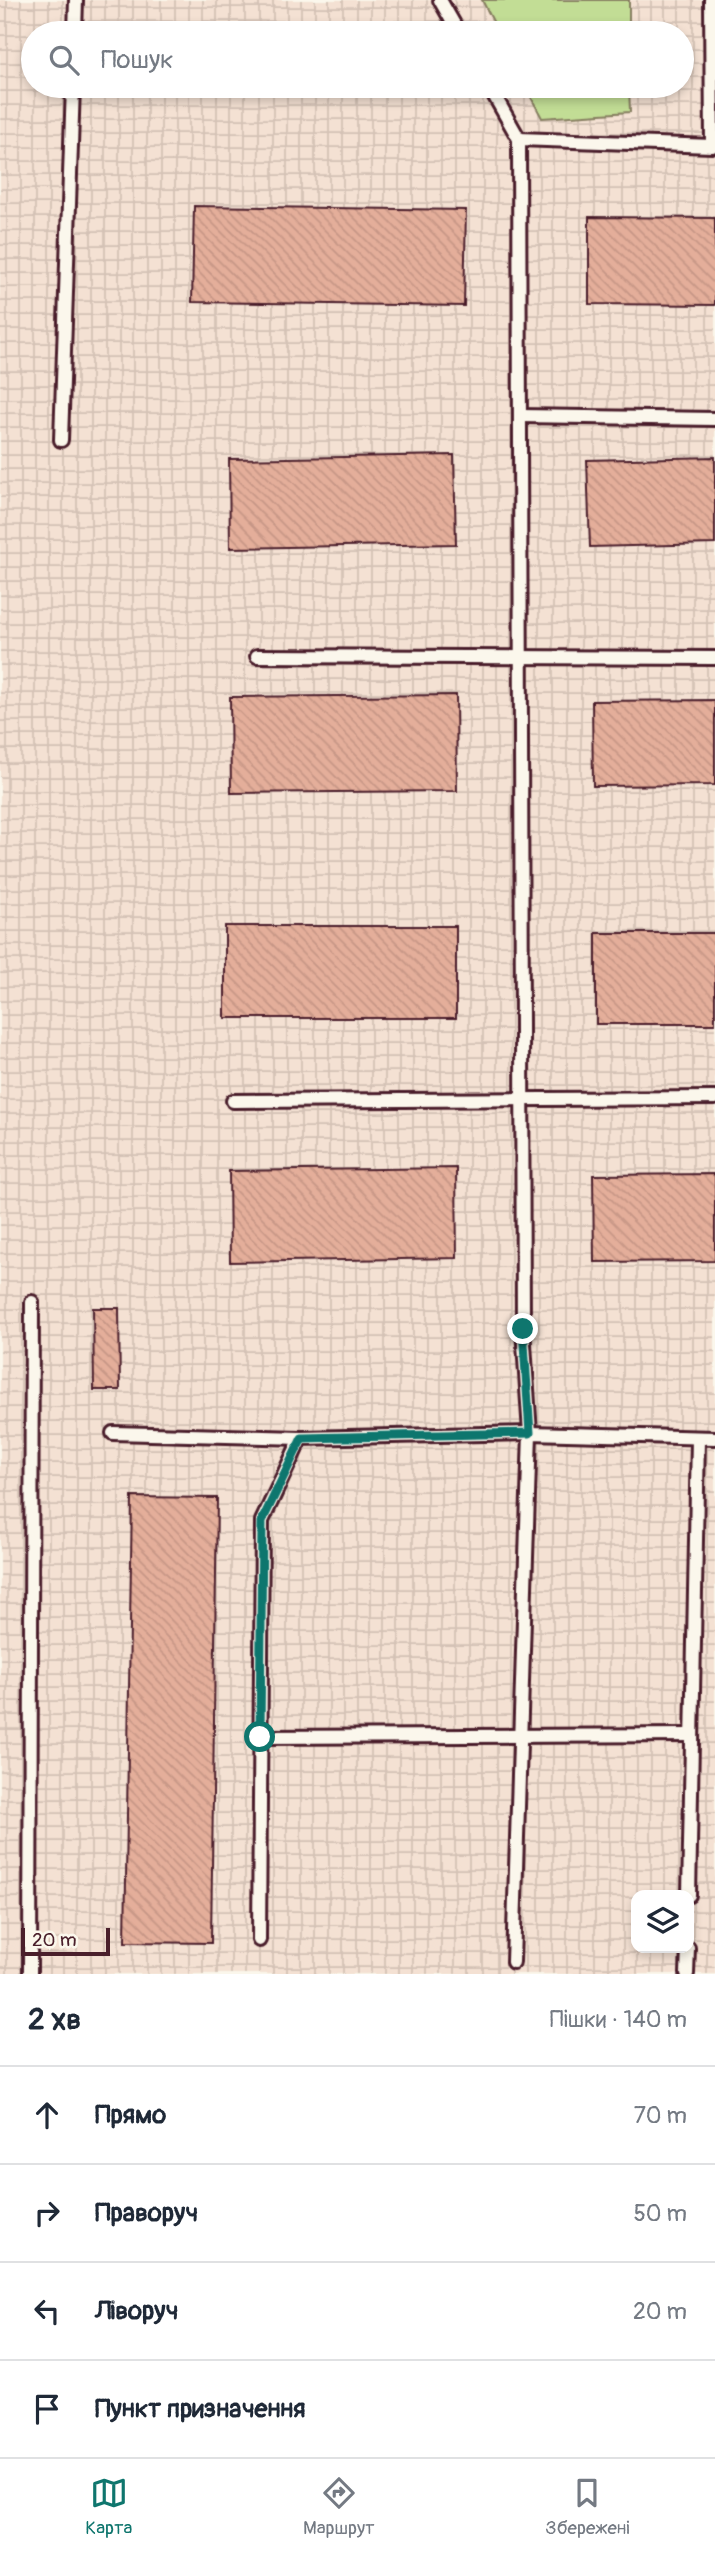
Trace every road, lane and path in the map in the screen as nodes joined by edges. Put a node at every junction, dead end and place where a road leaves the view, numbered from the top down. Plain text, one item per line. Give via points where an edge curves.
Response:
1 (76, 0) edge
2 (440, 0) edge
3 (711, 0) edge
4 (75, 21) edge
5 (452, 21) edge
6 (713, 55) edge
7 (73, 98) edge
8 (496, 98) edge
9 (519, 139) junction
10 (520, 416) junction
11 (715, 419) edge
12 (61, 440) dead end
13 (257, 656) dead end
14 (520, 658) junction
15 (715, 658) edge
16 (715, 1098) edge
17 (522, 1100) junction
18 (233, 1101) dead end
19 (32, 1301) dead end
20 (113, 1433) dead end
21 (530, 1433) junction
22 (715, 1437) edge
23 (302, 1438) junction
24 (698, 1438) junction
25 (691, 1735) junction
26 (518, 1736) junction
27 (260, 1737) junction
28 (689, 1890) edge
29 (259, 1940) dead end
30 (688, 1953) edge
31 (513, 1962) dead end
32 (30, 1974) edge
33 (687, 1974) edge

1 - 4 lane
2 - 5 lane
3 - 6 lane
6 - 9 lane via 712,146
7 - 12 lane
8 - 9 lane
9 - 10 lane
10 - 11 lane
10 - 14 lane
13 - 14 lane
14 - 15 lane
14 - 17 lane
16 - 17 lane
17 - 18 lane
17 - 21 lane via 523,1329
19 - 32 lane
20 - 23 lane
21 - 23 lane
21 - 24 lane
21 - 26 lane
22 - 24 lane
23 - 27 lane via 262,1521
24 - 25 lane
25 - 26 lane
25 - 28 lane
26 - 27 lane
26 - 31 lane
27 - 29 lane
30 - 33 lane

